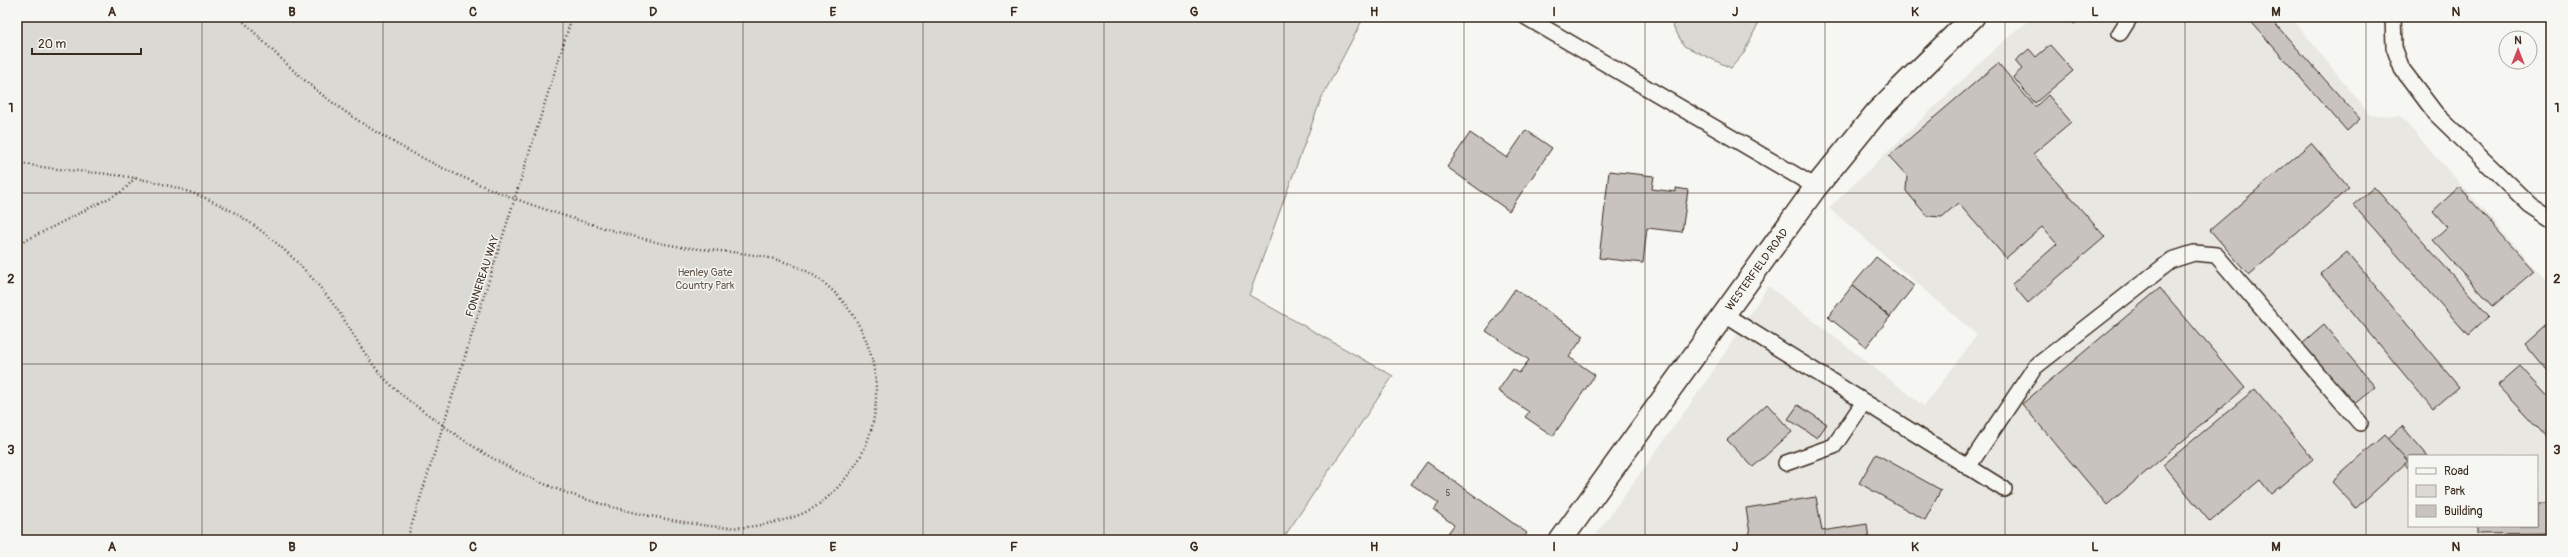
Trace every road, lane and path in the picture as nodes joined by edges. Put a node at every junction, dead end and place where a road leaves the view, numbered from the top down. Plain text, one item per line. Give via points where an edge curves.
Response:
1 (239, 17) edge
2 (572, 17) edge
3 (1526, 17) edge
4 (1973, 17) edge
5 (2130, 17) edge
6 (2392, 17) edge
7 (2120, 33) dead end
8 (17, 162) edge
9 (135, 178) junction
10 (1816, 187) junction
11 (514, 199) junction
12 (2551, 219) edge
13 (17, 245) edge
14 (1725, 315) junction
15 (1864, 402) junction
16 (2360, 423) dead end
17 (442, 425) junction
18 (1786, 463) dead end
19 (1968, 467) junction
20 (2004, 489) dead end
21 (407, 540) edge
22 (1562, 540) edge

1 - 11 path via 321,94 363,122 409,150 470,181
2 - 11 path, FONNEREAU WAY
3 - 10 lane
4 - 10 main road, WESTERFIELD ROAD via 1877,112
5 - 7 lane
6 - 12 lane via 2394,47 2402,69 2436,114 2530,205
8 - 9 path via 38,167
9 - 13 path via 123,191
9 - 17 path via 206,199 236,213 270,237 296,260 319,286 383,377 408,401
10 - 14 main road, WESTERFIELD ROAD
11 - 17 path, FONNEREAU WAY
11 - 17 path via 662,244 786,261 812,273 836,292 856,320 868,347 876,385 877,407 871,436 856,464 835,491 810,510 782,521 748,527 705,525 668,519 578,498 535,482 470,447
14 - 15 lane
14 - 22 main road, WESTERFIELD ROAD
15 - 18 lane via 1834,446
15 - 19 lane
16 - 19 lane via 2216,255 2194,253 2172,260 2035,367
17 - 21 path, FONNEREAU WAY
19 - 20 lane

